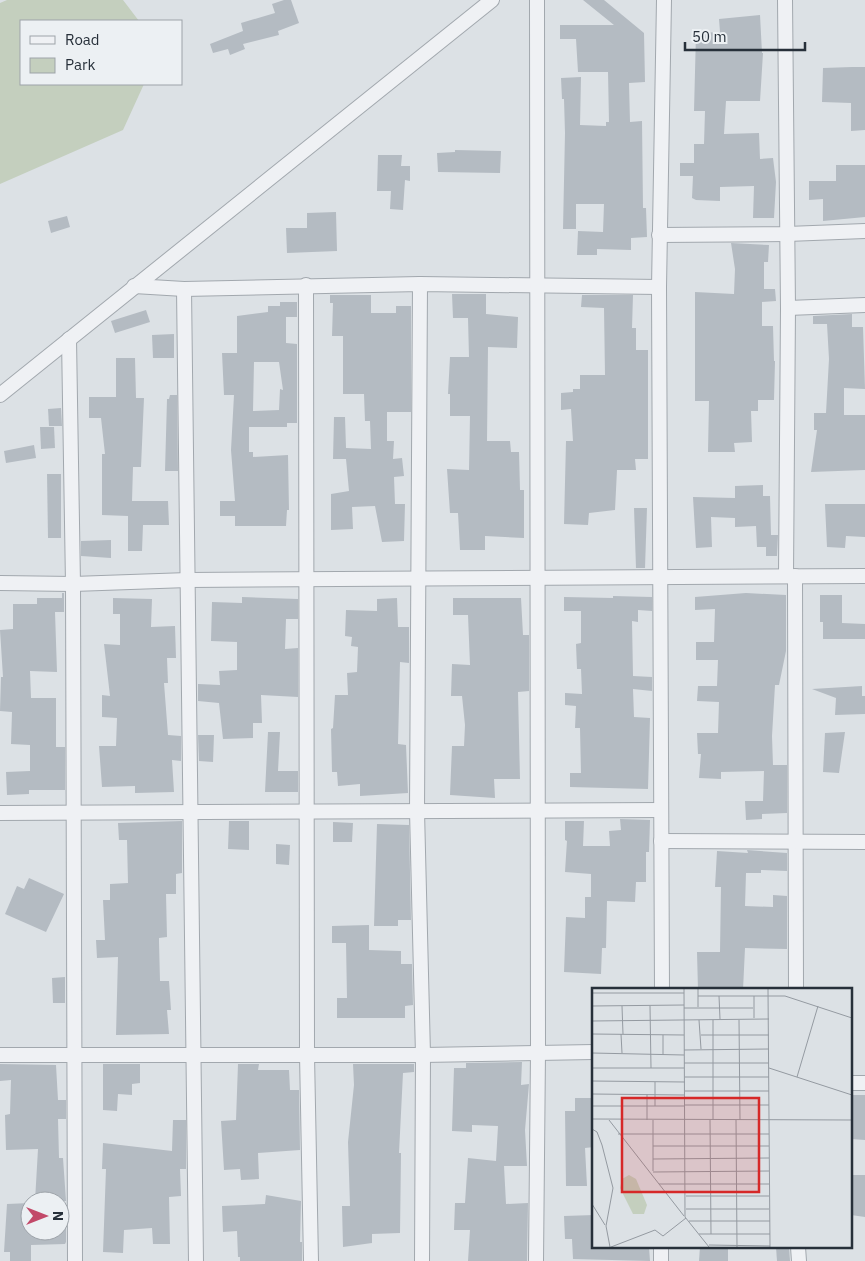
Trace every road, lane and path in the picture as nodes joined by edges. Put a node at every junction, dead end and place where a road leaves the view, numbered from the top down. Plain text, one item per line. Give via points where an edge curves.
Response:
1 (492, 0) edge
2 (537, 0) edge
3 (664, 0) edge
4 (785, 0) edge
5 (865, 231) edge
6 (787, 234) junction
7 (659, 235) junction
8 (420, 284) junction
9 (306, 285) junction
10 (536, 285) junction
11 (134, 286) junction
12 (659, 286) junction
13 (184, 289) junction
14 (865, 305) edge
15 (788, 308) junction
16 (69, 339) junction
17 (0, 395) edge
18 (790, 576) junction
19 (865, 576) edge
20 (536, 577) junction
21 (659, 578) junction
22 (188, 580) junction
23 (306, 580) junction
24 (418, 580) junction
25 (0, 583) edge
26 (73, 584) junction
27 (538, 810) junction
28 (661, 810) junction
29 (192, 811) junction
30 (0, 812) edge
31 (307, 812) junction
32 (417, 812) junction
33 (74, 814) junction
34 (661, 841) junction
35 (795, 842) junction
36 (865, 842) edge
37 (662, 988) edge
38 (796, 988) edge
39 (538, 1052) junction
40 (592, 1052) edge
41 (75, 1054) junction
42 (0, 1055) edge
43 (307, 1055) junction
44 (423, 1055) junction
45 (194, 1056) junction
46 (852, 1083) edge
47 (865, 1083) edge
48 (661, 1248) edge
49 (798, 1248) edge
50 (75, 1261) edge
51 (196, 1261) edge
52 (311, 1261) edge
53 (422, 1261) edge
54 (536, 1261) edge
55 (661, 1261) edge
56 (799, 1261) edge

1 - 11 street
2 - 10 street
3 - 7 street
4 - 6 street
5 - 6 street
6 - 7 street
6 - 15 street
7 - 12 street
8 - 9 street
8 - 10 street
8 - 24 street
9 - 13 street
9 - 23 street
10 - 12 street
10 - 20 street
11 - 13 street
11 - 16 street
12 - 21 street
13 - 22 street
14 - 15 street
15 - 18 street
16 - 17 street
16 - 26 street
18 - 19 street
18 - 21 street
18 - 35 street
20 - 21 street
20 - 24 street
20 - 27 street
21 - 28 street
22 - 23 street
22 - 26 street
22 - 29 street
23 - 24 street
23 - 31 street
24 - 32 street
25 - 26 street
26 - 33 street
27 - 28 street
27 - 32 street
27 - 39 street
28 - 34 street
29 - 31 street
29 - 33 street
29 - 45 street
30 - 33 street
31 - 32 street
31 - 43 street
32 - 44 street
33 - 41 street
34 - 35 street
34 - 37 street
35 - 36 street
35 - 38 street
39 - 40 street
39 - 44 street
39 - 54 street
41 - 42 street
41 - 45 street
41 - 50 street
43 - 44 street
43 - 45 street
43 - 52 street
44 - 53 street
45 - 51 street
46 - 47 street
48 - 55 street
49 - 56 street

